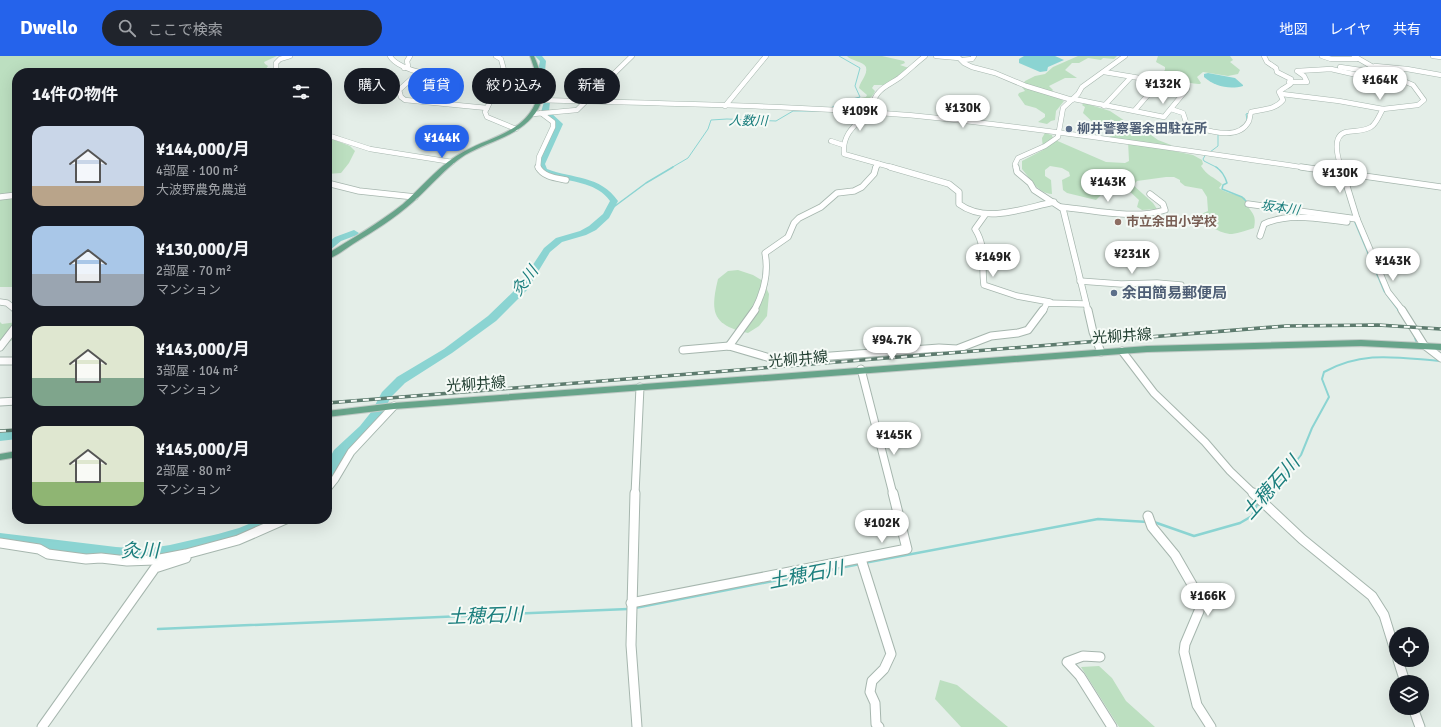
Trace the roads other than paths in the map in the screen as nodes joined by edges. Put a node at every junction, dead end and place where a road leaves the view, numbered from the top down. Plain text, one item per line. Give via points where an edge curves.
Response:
1 (290, 56) edge
2 (390, 56) edge
3 (410, 56) edge
4 (496, 56) edge
5 (532, 56) edge
6 (632, 56) edge
7 (766, 56) edge
8 (925, 56) edge
9 (936, 56) edge
10 (974, 56) edge
11 (1264, 56) edge
12 (1322, 56) edge
13 (1433, 56) edge
14 (1122, 57) edge
15 (1356, 57) edge
16 (1441, 57) edge
17 (963, 60) junction
18 (1370, 66) junction
19 (276, 68) edge
20 (404, 68) junction
21 (536, 68) edge
22 (619, 68) edge
23 (1336, 70) junction
24 (1104, 72) junction
25 (1386, 73) junction
26 (1441, 75) edge
27 (1131, 77) junction
28 (1404, 81) junction
29 (1160, 82) junction
30 (1292, 82) junction
31 (1282, 94) junction
32 (1073, 100) junction
33 (620, 103) edge
34 (538, 104) edge
35 (582, 104) edge
36 (725, 106) junction
37 (1104, 106) junction
38 (487, 108) junction
39 (1171, 109) junction
40 (1383, 109) junction
41 (1135, 110) junction
42 (868, 112) junction
43 (542, 113) junction
44 (533, 114) junction
45 (516, 129) junction
46 (1059, 133) junction
47 (332, 137) edge
48 (831, 141) dead end
49 (843, 145) junction
50 (452, 162) junction
51 (879, 164) junction
52 (1341, 173) junction
53 (566, 180) dead end
54 (332, 185) edge
55 (1441, 187) edge
56 (1150, 194) dead end
57 (12, 196) edge
58 (0, 197) edge
59 (414, 197) junction
60 (1054, 202) junction
61 (1248, 204) dead end
62 (1061, 207) junction
63 (985, 215) junction
64 (1358, 221) junction
65 (1260, 236) dead end
66 (332, 254) edge
67 (1080, 281) junction
68 (1182, 285) dead end
69 (0, 302) edge
70 (1050, 302) junction
71 (1086, 304) junction
72 (12, 306) edge
73 (12, 331) edge
74 (1424, 345) junction
75 (729, 346) junction
76 (0, 347) edge
77 (1441, 347) edge
78 (683, 350) dead end
79 (1122, 351) junction
80 (1101, 352) junction
81 (1440, 357) edge
82 (0, 361) edge
83 (12, 361) edge
84 (861, 369) junction
85 (640, 387) junction
86 (12, 401) edge
87 (0, 402) edge
88 (390, 406) junction
89 (332, 413) edge
90 (12, 455) edge
91 (0, 457) edge
92 (332, 482) edge
93 (1149, 519) dead end
94 (275, 524) edge
95 (0, 543) edge
96 (224, 544) junction
97 (863, 562) junction
98 (632, 603) junction
99 (1389, 631) edge
100 (1100, 656) dead end
101 (1416, 715) edge
102 (42, 727) edge
103 (637, 727) edge
104 (879, 727) edge
105 (1112, 727) edge
106 (1212, 727) edge
107 (1420, 727) edge

1 - 19 street via 280,58 276,62
2 - 20 street
3 - 20 street via 408,66
4 - 38 street via 501,59 504,70 492,83
5 - 21 main road
6 - 22 street
7 - 36 street
8 - 42 street via 880,91
9 - 17 street via 957,57
10 - 17 street via 972,59
11 - 30 street via 1277,72
12 - 15 street
13 - 16 street
14 - 24 street
15 - 18 street
17 - 32 street via 972,67
18 - 25 street
18 - 26 street
20 - 38 street via 419,72 399,90 405,100
23 - 25 street via 1332,66
23 - 28 street via 1371,80
23 - 30 street via 1297,71 1307,82
24 - 27 street
24 - 32 street via 1084,84
25 - 28 street
27 - 29 street
27 - 37 street
28 - 40 street via 1415,87 1423,102
29 - 39 street via 1187,86
29 - 41 street
30 - 31 street via 1279,91
31 - 39 street via 1283,100 1279,105 1251,112 1241,130 1233,132 1220,133 1187,124 1183,113
31 - 40 street via 1339,100
32 - 37 street
32 - 46 street via 1063,108
33 - 36 street
34 - 44 main road
35 - 43 street via 577,110
36 - 42 street
37 - 41 street
38 - 45 street via 485,112 488,117
39 - 41 street via 1164,117
40 - 52 street via 1378,120 1369,128 1344,132 1339,138 1336,155
42 - 46 street via 962,120
42 - 49 street via 858,120
43 - 44 street
43 - 53 street via 554,125 539,154 537,168 543,174
44 - 45 main road
45 - 50 main road
46 - 52 street
46 - 60 street via 1058,137 1045,146 1018,158 1015,164 1017,172 1034,190
47 - 50 street via 370,149
48 - 49 street
49 - 51 street via 844,154
50 - 59 main road
51 - 63 street via 949,184 960,191 962,208
51 - 75 street via 862,187 854,191 837,193 821,207 799,218 788,237 767,251 765,280 758,304
52 - 55 street
52 - 64 street
54 - 59 street via 359,192
56 - 62 street via 1163,204 1165,210 1152,214 1128,214
57 - 58 street
59 - 66 main road via 389,218
60 - 62 street
60 - 63 street
61 - 64 street
62 - 67 street
63 - 70 street via 975,230 980,236 984,256 984,285 1017,296
64 - 65 street via 1284,217 1264,224
64 - 74 street via 1388,292
67 - 68 street
67 - 71 street
69 - 72 street
70 - 71 street
70 - 75 street via 1028,330 991,336 957,349 939,348 777,360
71 - 80 street
73 - 76 street
74 - 77 main road, 光柳井線
74 - 79 main road, 光柳井線 via 1353,343 1178,347
74 - 81 street
75 - 78 street
79 - 80 main road, 光柳井線
79 - 99 street via 1154,392 1205,442 1230,471 1302,539 1372,596 1384,615
80 - 84 main road, 光柳井線
82 - 83 street
84 - 85 main road, 光柳井線
84 - 97 street via 907,548
85 - 88 main road, 光柳井線
85 - 98 street
86 - 87 street
88 - 89 main road, 光柳井線
88 - 92 street via 389,413 351,452
90 - 91 main road
93 - 106 street via 1152,527 1175,555 1198,595 1199,611 1184,652 1197,705
94 - 96 street
95 - 96 street via 39,549 48,554 127,561 155,560
96 - 102 street via 155,568
97 - 98 street
97 - 104 street via 891,654 889,665 872,681 870,692 876,724
98 - 103 street via 631,645
100 - 105 street via 1086,655 1067,662 1080,676
101 - 107 street

